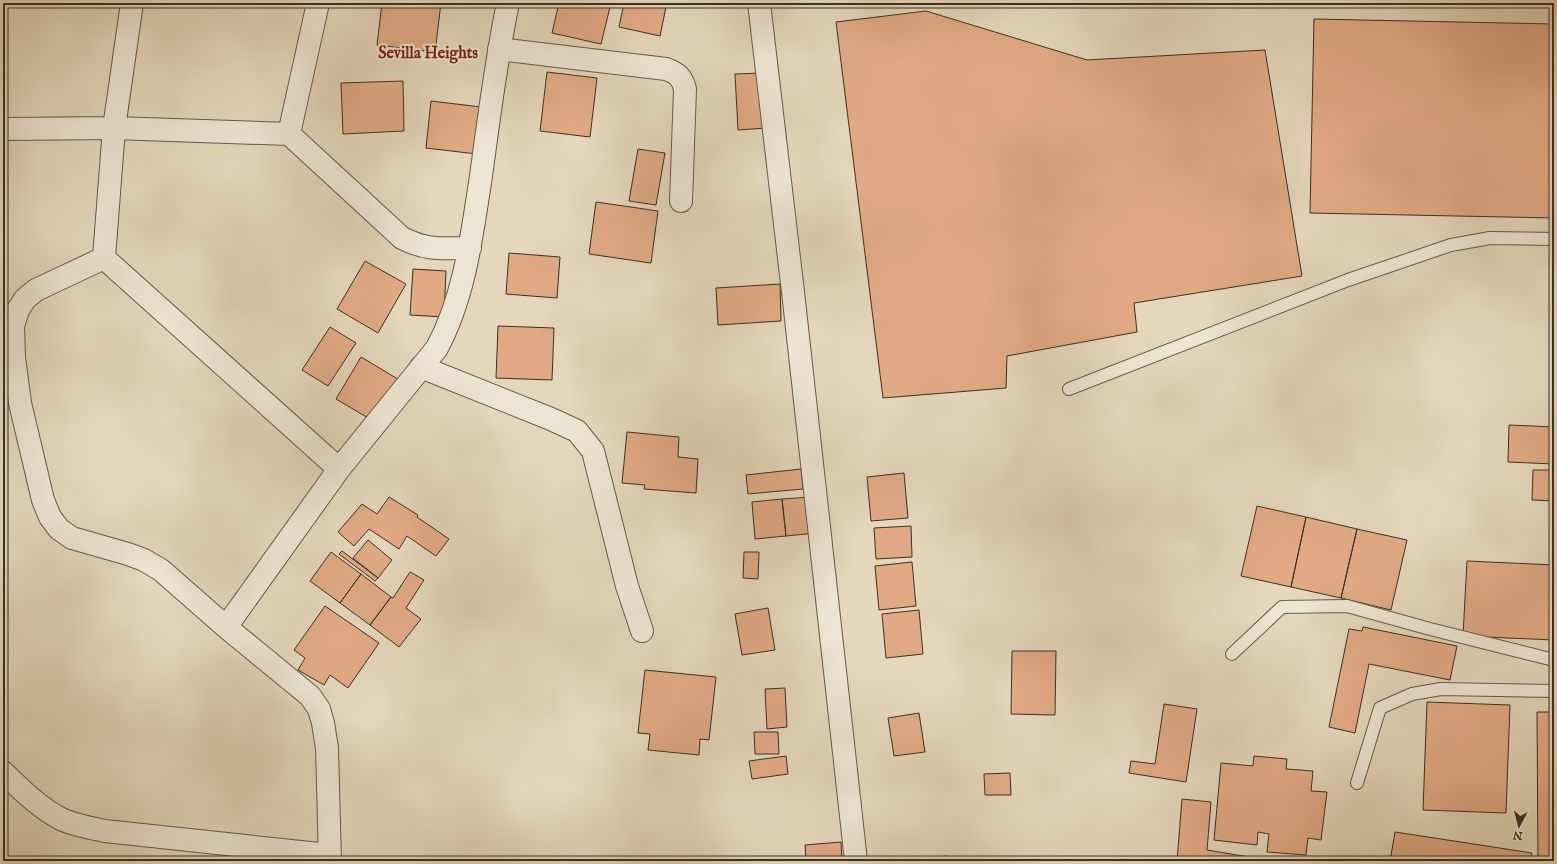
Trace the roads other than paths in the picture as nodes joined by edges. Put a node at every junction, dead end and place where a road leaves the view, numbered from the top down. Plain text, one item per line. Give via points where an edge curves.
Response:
1 (132, 3) edge
2 (318, 3) edge
3 (508, 3) edge
4 (759, 3) edge
5 (499, 49) junction
6 (114, 128) junction
7 (3, 129) edge
8 (289, 134) junction
9 (682, 201) dead end
10 (1554, 239) edge
11 (470, 248) junction
12 (104, 258) junction
13 (421, 367) junction
14 (1069, 389) dead end
15 (11, 406) edge
16 (339, 468) junction
17 (226, 627) junction
18 (642, 632) dead end
19 (1232, 654) dead end
20 (1554, 660) edge
21 (1554, 691) edge
22 (3, 772) edge
23 (1357, 783) dead end
24 (330, 858) edge
25 (856, 861) edge

1 - 6 street
2 - 8 street
3 - 5 street
4 - 25 street
5 - 9 street via 666,69 680,76 685,89
5 - 11 street
6 - 7 street
6 - 8 street
6 - 12 street
8 - 11 street via 402,238 429,248
10 - 14 lane via 1490,238 1451,245 1348,280
11 - 13 street via 444,335
12 - 15 street via 36,290 25,299 18,310 13,326
12 - 16 street
13 - 16 street
13 - 18 street via 577,431 593,451 627,586
15 - 17 street via 43,500 50,517 59,529 72,538 144,560 161,570
16 - 17 street
17 - 24 street via 310,696 319,709 328,748
19 - 20 lane via 1282,608 1347,606
21 - 23 lane via 1441,689 1412,694 1380,708
22 - 24 street via 38,804 61,819 85,827

